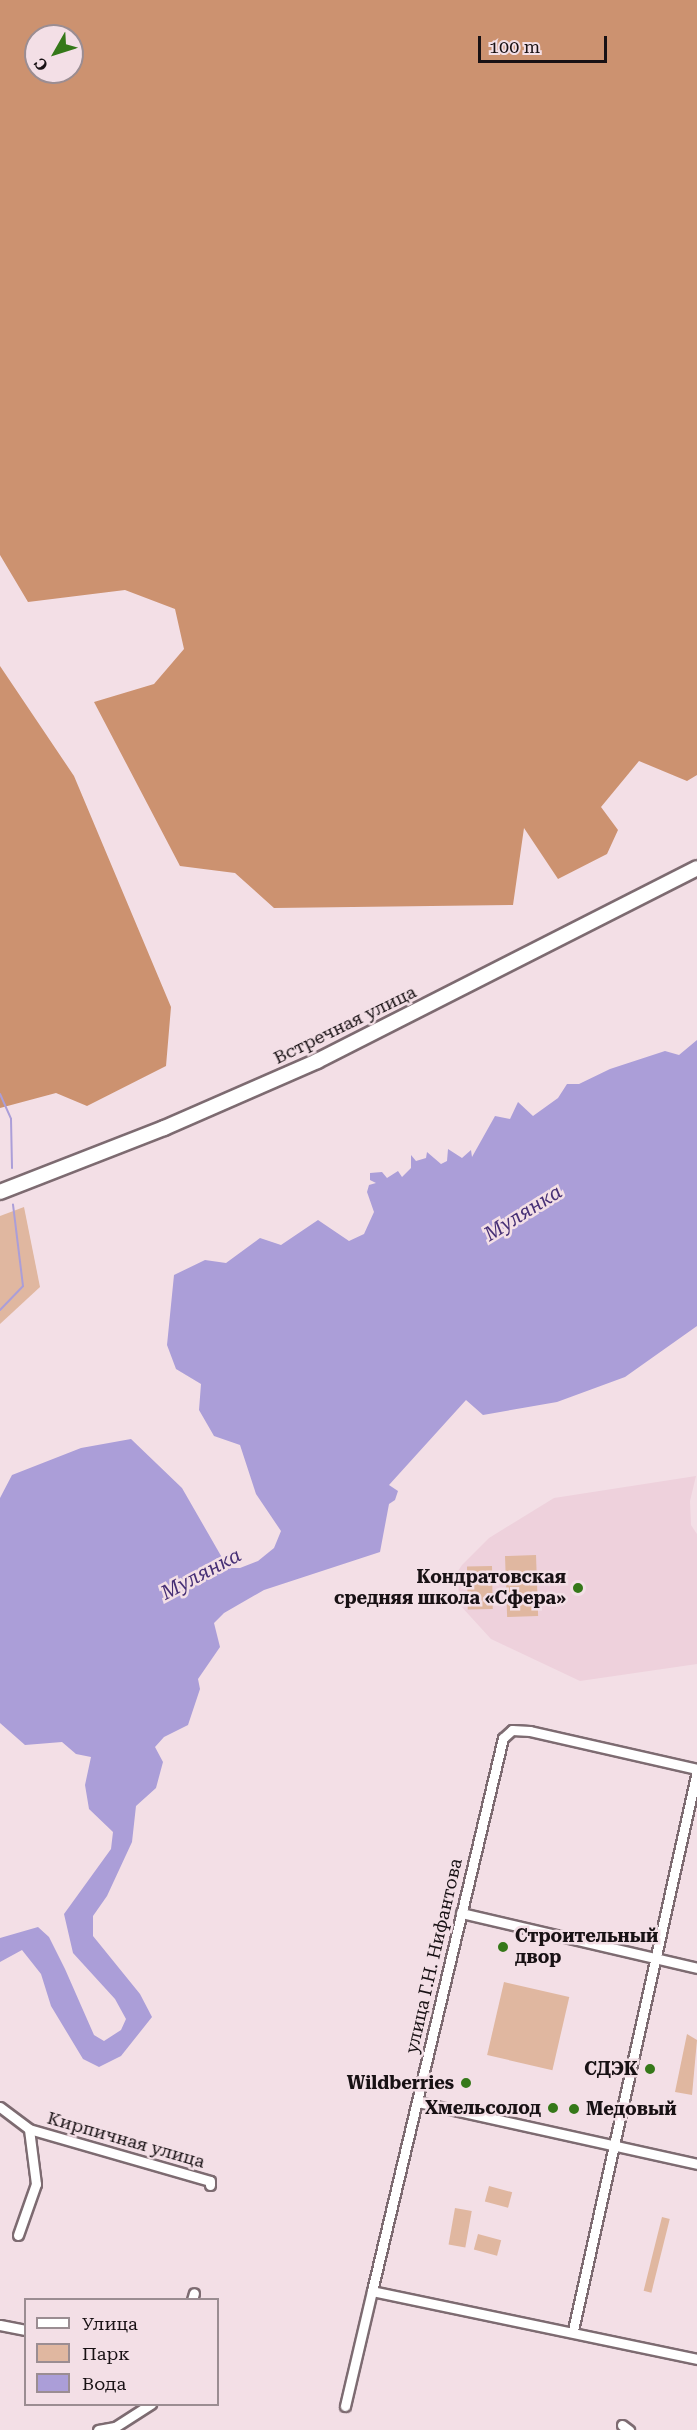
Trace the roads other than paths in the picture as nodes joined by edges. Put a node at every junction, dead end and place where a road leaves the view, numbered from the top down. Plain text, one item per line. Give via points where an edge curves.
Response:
1 (697, 868) edge
2 (0, 1192) edge
3 (697, 1770) edge
4 (461, 1913) junction
5 (654, 1958) junction
6 (697, 1968) edge
7 (418, 2102) junction
8 (0, 2107) edge
9 (29, 2129) junction
10 (612, 2145) junction
11 (697, 2164) edge
12 (210, 2185) dead end
13 (18, 2235) dead end
14 (372, 2291) junction
15 (0, 2325) edge
16 (24, 2330) edge
17 (573, 2330) junction
18 (697, 2360) edge
19 (148, 2406) edge
20 (345, 2406) dead end
21 (98, 2430) edge

1 - 2 main road, Встречная улица via 317,1061 164,1128
3 - 4 street, улица Г.Н. Нифантова via 530,1731 512,1731 500,1744
3 - 5 street
4 - 5 street
4 - 7 street, улица Г.Н. Нифантова
5 - 6 street
5 - 10 street
7 - 10 street
7 - 14 street, улица Г.Н. Нифантова
8 - 9 street, Кирпичная улица
9 - 12 street, Кирпичная улица via 210,2181
9 - 13 street, Кирпичная улица via 36,2184
10 - 11 street
10 - 17 street
14 - 17 street via 533,2326
14 - 20 street, улица Г.Н. Нифантова
15 - 16 street
17 - 18 street
19 - 21 street via 115,2427

